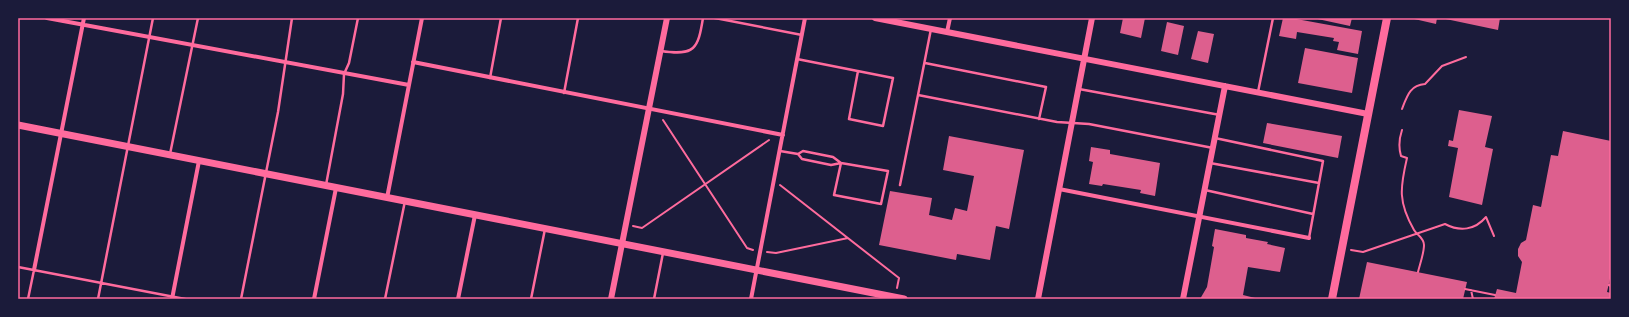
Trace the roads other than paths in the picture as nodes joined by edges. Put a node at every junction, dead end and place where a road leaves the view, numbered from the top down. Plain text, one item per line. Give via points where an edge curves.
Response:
1 (47, 18) edge
2 (84, 18) edge
3 (153, 18) edge
4 (198, 18) edge
5 (292, 18) edge
6 (358, 18) edge
7 (422, 18) edge
8 (501, 18) edge
9 (578, 18) edge
10 (668, 18) edge
11 (703, 18) edge
12 (715, 18) edge
13 (805, 18) edge
14 (875, 18) edge
15 (950, 18) edge
16 (1092, 18) edge
17 (1273, 18) edge
18 (1387, 18) edge
19 (83, 25) junction
20 (931, 29) junction
21 (947, 32) junction
22 (802, 35) junction
23 (149, 37) junction
24 (193, 46) junction
25 (661, 51) junction
26 (1084, 58) junction
27 (797, 60) junction
28 (413, 62) junction
29 (284, 63) junction
30 (925, 63) junction
31 (858, 71) junction
32 (344, 74) junction
33 (489, 78) junction
34 (409, 85) junction
35 (1225, 86) junction
36 (1078, 89) junction
37 (1258, 92) junction
38 (564, 93) junction
39 (918, 95) junction
40 (648, 112) junction
41 (1368, 114) junction
42 (1220, 115) junction
43 (1039, 119) junction
44 (1072, 123) junction
45 (18, 125) edge
46 (61, 134) junction
47 (783, 136) junction
48 (1215, 138) junction
49 (128, 147) junction
50 (1213, 148) junction
51 (780, 151) junction
52 (798, 154) junction
53 (170, 155) junction
54 (199, 161) junction
55 (841, 162) junction
56 (1210, 163) junction
57 (266, 174) junction
58 (1319, 183) junction
59 (326, 186) junction
60 (900, 186) dead end
61 (336, 188) junction
62 (1059, 189) junction
63 (1205, 190) junction
64 (387, 198) junction
65 (405, 201) junction
66 (1313, 214) junction
67 (475, 215) junction
68 (1200, 216) junction
69 (545, 229) junction
70 (1309, 238) joint
71 (621, 245) junction
72 (664, 253) junction
73 (18, 267) edge
74 (34, 270) junction
75 (756, 271) junction
76 (101, 283) junction
77 (172, 298) edge
78 (895, 298) edge
79 (28, 299) edge
80 (98, 299) edge
81 (185, 299) edge
82 (241, 299) edge
83 (314, 299) edge
84 (385, 299) edge
85 (458, 299) edge
86 (531, 299) edge
87 (611, 299) edge
88 (654, 299) edge
89 (751, 299) edge
90 (904, 299) edge
91 (1038, 299) edge
92 (1183, 299) edge
93 (1332, 299) edge

1 - 19 street
2 - 19 street
3 - 23 lane
4 - 24 lane
5 - 29 lane
6 - 32 lane
7 - 28 street
8 - 33 lane
9 - 38 lane
10 - 25 street
11 - 25 lane via 699,41 690,50 677,54
12 - 22 lane
13 - 22 street
14 - 20 street
15 - 21 street
16 - 26 street
17 - 37 lane
18 - 41 main road
19 - 23 street
19 - 46 street
20 - 21 street
20 - 30 lane
21 - 26 street
22 - 27 street
23 - 24 street
23 - 49 lane
24 - 29 street
24 - 53 lane
25 - 40 street
26 - 35 street
26 - 36 street
27 - 31 lane
27 - 47 street
28 - 33 street
28 - 34 street
29 - 32 street
29 - 57 lane
30 - 39 lane
30 - 43 lane via 1046,87
31 - 31 lane via 892,78 883,126 849,119
32 - 34 street
32 - 59 lane via 343,94
33 - 38 street
34 - 64 street
35 - 37 street
35 - 42 street
36 - 42 lane
36 - 44 street
37 - 41 street
38 - 40 street
39 - 43 lane
39 - 60 lane
40 - 47 street
40 - 71 street
41 - 93 main road
42 - 48 street
43 - 44 lane
44 - 50 lane
44 - 62 street
45 - 46 main road
46 - 49 main road
46 - 74 street
47 - 51 street
48 - 50 street
48 - 58 lane via 1324,161
49 - 53 main road
49 - 76 lane
50 - 56 street
51 - 52 lane
51 - 75 street
52 - 55 lane via 803,151 833,157
52 - 55 lane via 802,159 827,165
53 - 54 main road
54 - 57 main road
54 - 77 street
55 - 55 lane via 834,195 881,204 888,171
56 - 58 lane
56 - 63 street
57 - 59 main road
57 - 82 lane
58 - 66 lane
59 - 61 main road
61 - 64 main road
61 - 83 street
62 - 68 street
62 - 91 street
63 - 66 lane
63 - 68 street
64 - 65 main road
65 - 67 main road
65 - 84 lane
66 - 70 lane
67 - 69 main road
67 - 85 street
68 - 70 street
68 - 92 street
69 - 71 main road
69 - 86 lane
71 - 72 main road
71 - 87 street
72 - 75 main road
72 - 88 lane
73 - 74 lane
74 - 76 lane
74 - 79 lane
75 - 78 main road
75 - 89 street
76 - 77 lane
76 - 80 lane
77 - 81 lane
78 - 90 main road

